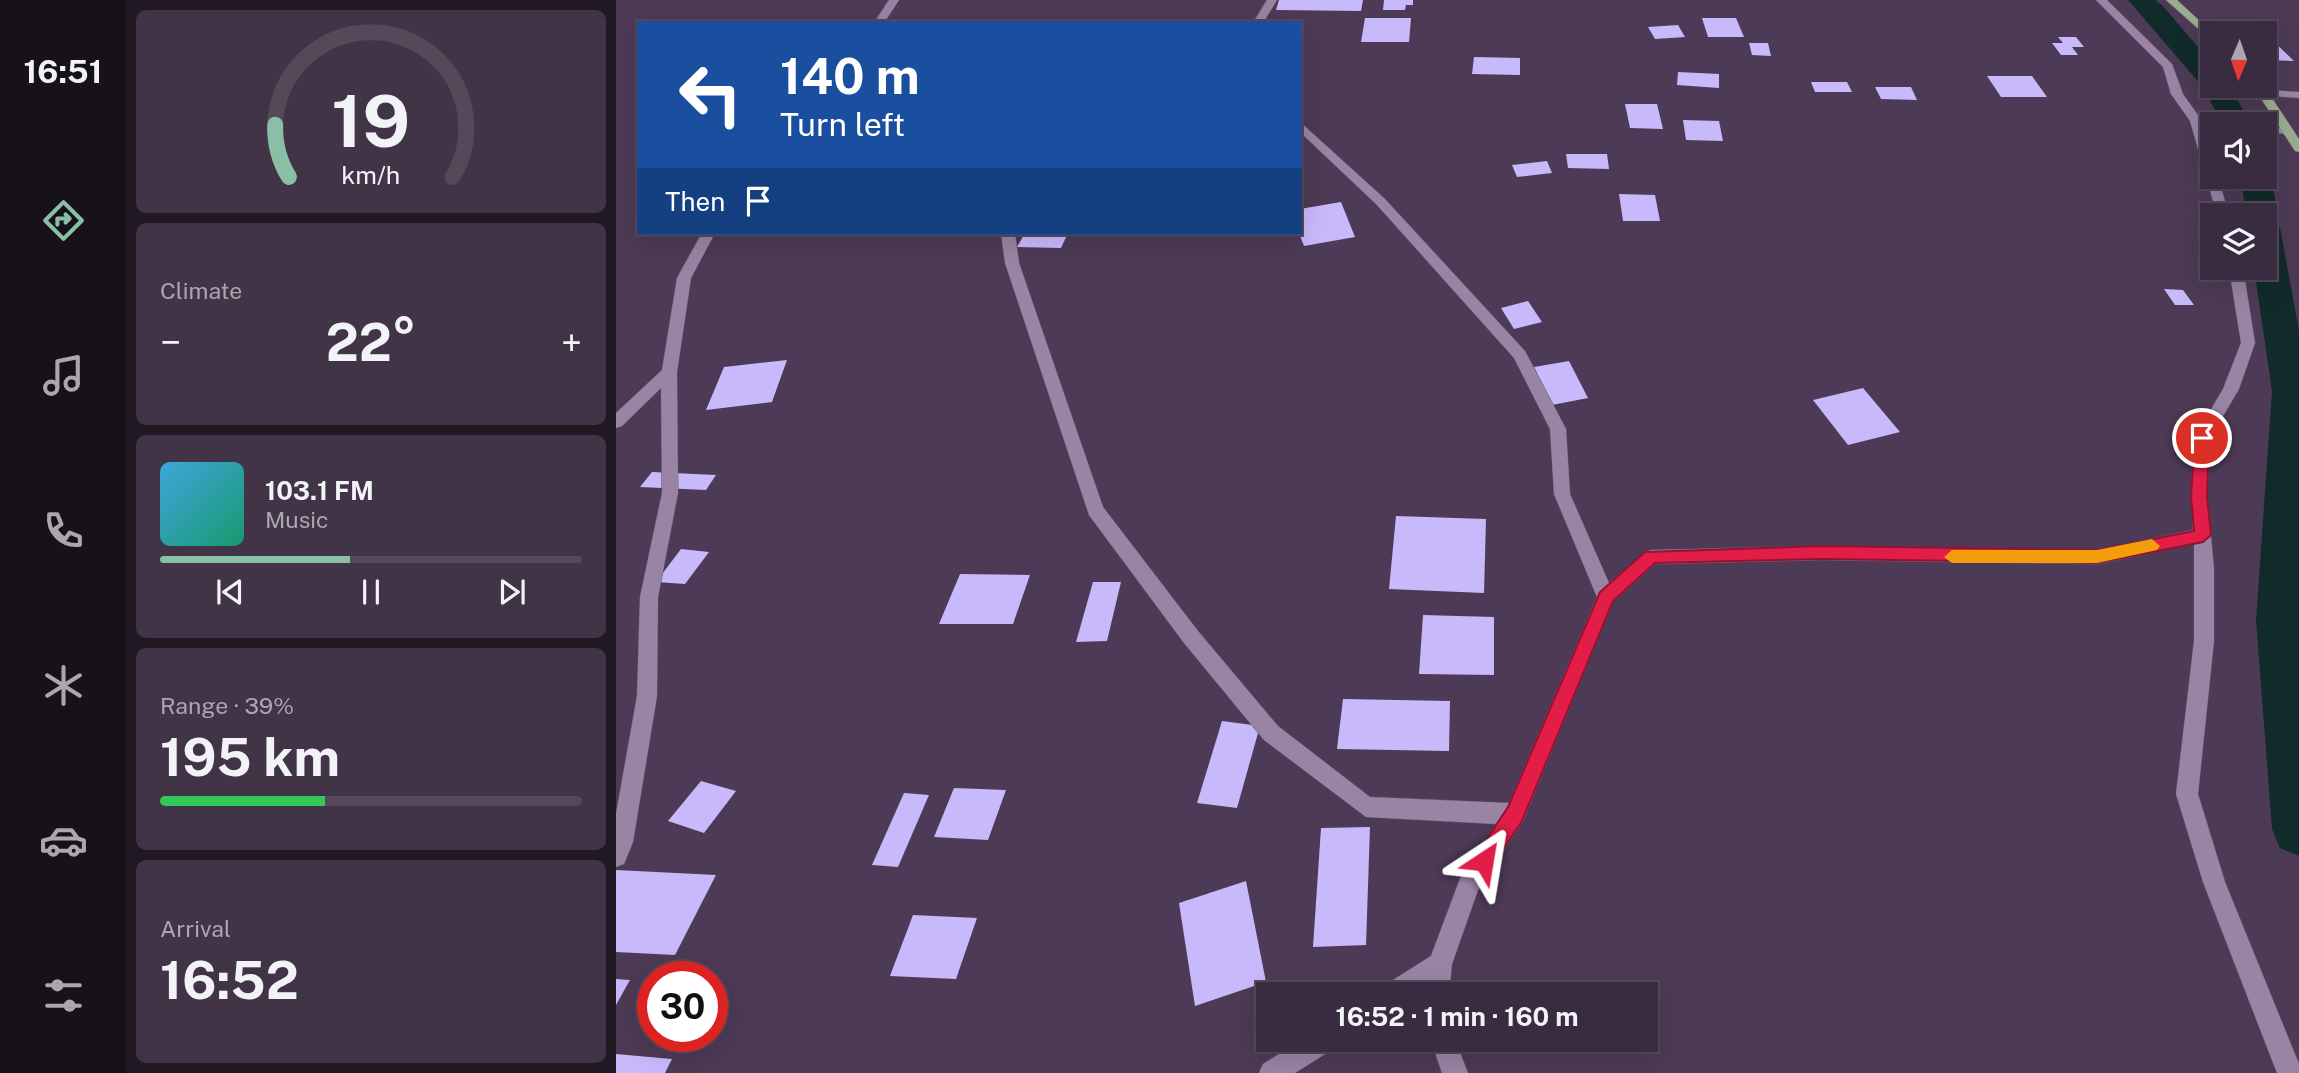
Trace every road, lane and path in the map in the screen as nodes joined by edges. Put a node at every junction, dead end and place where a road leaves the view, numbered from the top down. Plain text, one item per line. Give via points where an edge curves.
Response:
1 (894, 0) edge
2 (1272, 0) edge
3 (2101, 0) edge
4 (2171, 0) edge
5 (881, 21) edge
6 (1259, 21) edge
7 (2200, 27) edge
8 (2277, 91) edge
9 (2299, 95) edge
10 (2268, 98) edge
11 (2196, 121) junction
12 (2200, 121) edge
13 (1302, 127) edge
14 (2277, 130) edge
15 (2288, 131) junction
16 (2299, 148) edge
17 (2220, 203) edge
18 (707, 235) edge
19 (1008, 235) edge
20 (2238, 280) edge
21 (669, 372) junction
22 (616, 422) edge
23 (2203, 535) junction
24 (1606, 597) junction
25 (1515, 814) junction
26 (616, 856) edge
27 (1440, 964) junction
28 (1412, 982) edge
29 (1438, 982) edge
30 (1305, 1052) edge
31 (1447, 1052) edge
32 (1272, 1073) edge
33 (1455, 1073) edge
34 (2290, 1073) edge

1 - 5 street
2 - 6 street
3 - 11 street via 2168,66 2177,94
4 - 7 main road
8 - 9 street
10 - 15 main road
11 - 12 street
11 - 17 street
13 - 24 street via 1381,202 1520,355 1558,429 1562,494
14 - 15 street
15 - 16 main road
18 - 21 street via 684,278
19 - 25 street via 1012,263 1095,510 1271,733 1366,807
20 - 23 street via 2248,343 2231,389 2202,438 2199,496
21 - 22 street
21 - 26 street via 670,493 649,597 647,696
23 - 24 street via 2097,557 1651,556
23 - 34 street via 2204,641 2188,794 2214,882
24 - 25 street
25 - 27 street via 1469,884
27 - 28 street
27 - 29 street
30 - 32 street
31 - 33 street

